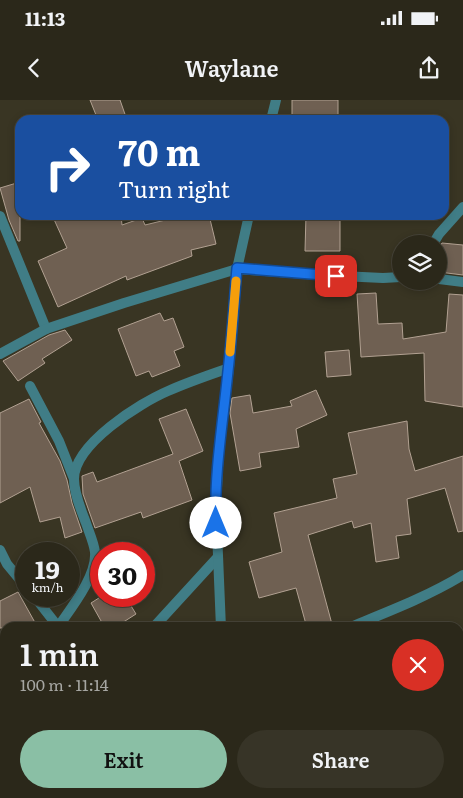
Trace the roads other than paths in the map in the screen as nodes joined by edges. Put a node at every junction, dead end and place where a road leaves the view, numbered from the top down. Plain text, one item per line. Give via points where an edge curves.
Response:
1 (276, 100) edge
2 (272, 115) edge
3 (463, 207) edge
4 (0, 216) edge
5 (248, 220) edge
6 (438, 235) edge
7 (237, 268) junction
8 (392, 278) edge
9 (447, 280) edge
10 (463, 282) edge
11 (46, 329) junction
12 (0, 354) edge
13 (229, 368) junction
14 (30, 386) dead end
15 (74, 479) junction
16 (0, 550) edge
17 (218, 556) junction
18 (15, 574) edge
19 (463, 575) edge
20 (43, 607) edge
21 (54, 622) edge
22 (61, 622) edge
23 (158, 622) edge
24 (220, 622) edge
25 (362, 622) edge

1 - 2 street
3 - 6 street
4 - 11 street
5 - 7 street
7 - 8 street
7 - 11 street
7 - 13 street
9 - 10 street
11 - 12 street
13 - 15 street via 166,392 101,433 78,461
13 - 17 street via 219,448
14 - 15 street via 59,441
15 - 22 street via 95,552 94,564
16 - 18 street
17 - 23 street
17 - 24 street
19 - 25 street
20 - 21 street

